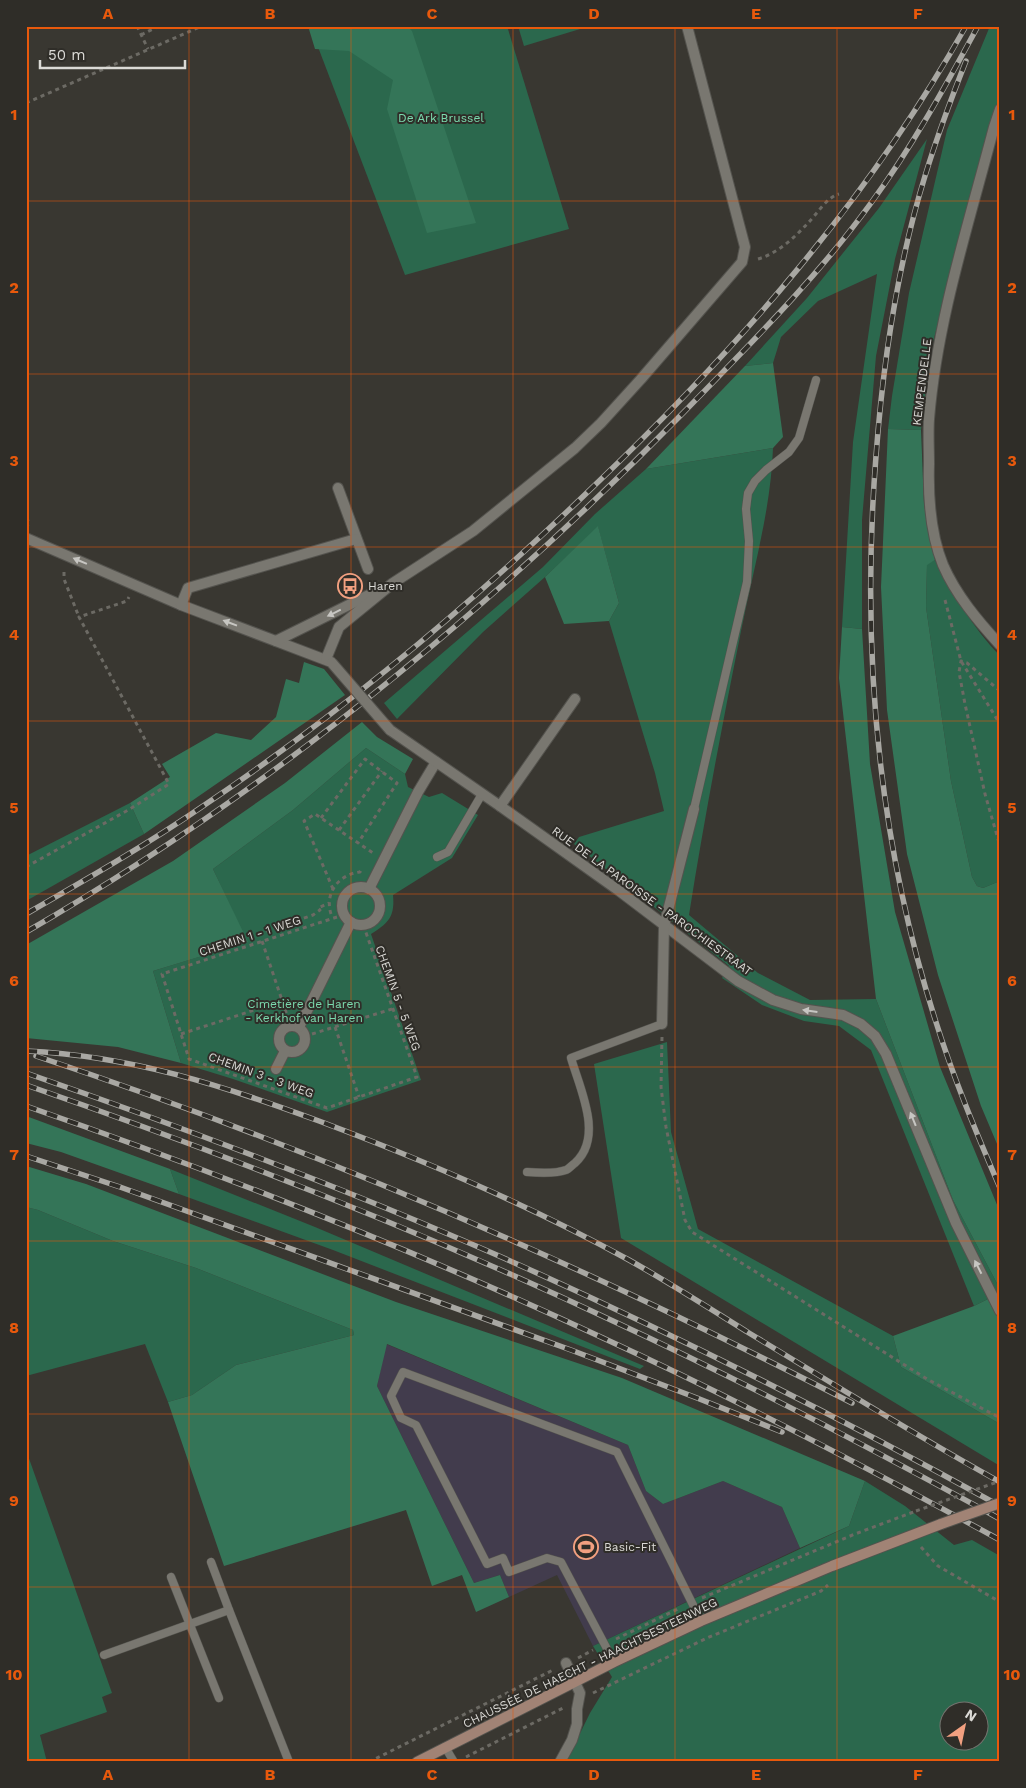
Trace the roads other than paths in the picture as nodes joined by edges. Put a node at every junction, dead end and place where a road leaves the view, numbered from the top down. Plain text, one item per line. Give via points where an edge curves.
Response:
1 (686, 26) edge
2 (1000, 109) edge
3 (816, 380) dead end
4 (338, 488) dead end
5 (26, 538) edge
6 (356, 539) junction
7 (368, 569) dead end
8 (393, 583) junction
9 (181, 605) junction
10 (276, 641) junction
11 (1000, 645) edge
12 (329, 661) junction
13 (575, 699) dead end
14 (436, 762) junction
15 (482, 794) junction
16 (500, 806) junction
17 (694, 809) joint
18 (437, 857) dead end
19 (370, 889) junction
20 (348, 918) junction
21 (664, 926) junction
22 (662, 1024) joint
23 (295, 1026) junction
24 (285, 1051) junction
25 (276, 1069) dead end
26 (528, 1172) dead end
27 (1000, 1311) edge
28 (1000, 1503) edge
29 (211, 1562) dead end
30 (171, 1577) dead end
31 (229, 1610) junction
32 (701, 1621) junction
33 (190, 1624) junction
34 (104, 1655) dead end
35 (614, 1662) junction
36 (566, 1663) road end
37 (576, 1681) junction
38 (219, 1698) dead end
39 (445, 1747) junction
40 (289, 1762) edge
41 (416, 1762) edge
42 (454, 1762) edge
43 (560, 1762) edge

1 - 8 street via 745,247 742,262 641,379 575,448 473,531
2 - 11 street, KEMPENDELLE via 940,337 929,419 928,500 934,534 952,584
3 - 17 lane via 799,438 789,452 755,481 748,493 746,509 750,541 747,582
4 - 6 street
9 -> 5 street, RUE DE LA PAROISSE - PAROCHIESTRAAT
6 - 7 street
6 - 9 street via 188,588
8 -> 10 street
8 - 12 street via 339,627
10 -> 9 street, RUE DE LA PAROISSE - PAROCHIESTRAAT
10 - 12 street, RUE DE LA PAROISSE - PAROCHIESTRAAT
12 - 14 street, RUE DE LA PAROISSE - PAROCHIESTRAAT, bridge via 390,730
13 - 16 street
14 - 15 street, RUE DE LA PAROISSE - PAROCHIESTRAAT
14 - 19 street
15 - 16 street, RUE DE LA PAROISSE - PAROCHIESTRAAT
15 - 18 lane via 448,852
16 - 21 street, RUE DE LA PAROISSE - PAROCHIESTRAAT
17 - 21 street
19 - 20 street via 360,887 344,896 342,905
19 - 20 street via 377,894 380,903 374,920 363,924
20 - 23 street
21 - 22 street
27 -> 21 street, RUE DE LA PAROISSE - PAROCHIESTRAAT via 956,1223 886,1054 875,1036 843,1015 801,1009 773,1000 738,980
22 - 26 lane via 571,1058 590,1122 589,1142 580,1158 567,1170
23 - 24 street via 283,1029 279,1036
23 - 24 street via 306,1036 305,1044 300,1051
24 - 25 street
28 - 32 main road, CHAUSSÉE DE HAECHT - HAACHTSESTEENWEG, bridge via 832,1566
29 - 31 lane
30 - 33 lane
31 - 33 lane
31 - 40 lane
32 - 35 main road, CHAUSSÉE DE HAECHT - HAACHTSESTEENWEG
32 - 35 lane via 616,1452 402,1372 391,1396 402,1418 416,1425 487,1564 503,1558 509,1572 547,1558 561,1562
33 - 34 lane
33 - 38 lane
35 - 37 main road, CHAUSSÉE DE HAECHT - HAACHTSESTEENWEG
36 - 37 street
37 - 39 main road, CHAUSSÉE DE HAECHT - HAACHTSESTEENWEG
37 - 43 street via 580,1693 577,1724
39 - 41 main road, CHAUSSÉE DE HAECHT - HAACHTSESTEENWEG
39 - 42 lane

